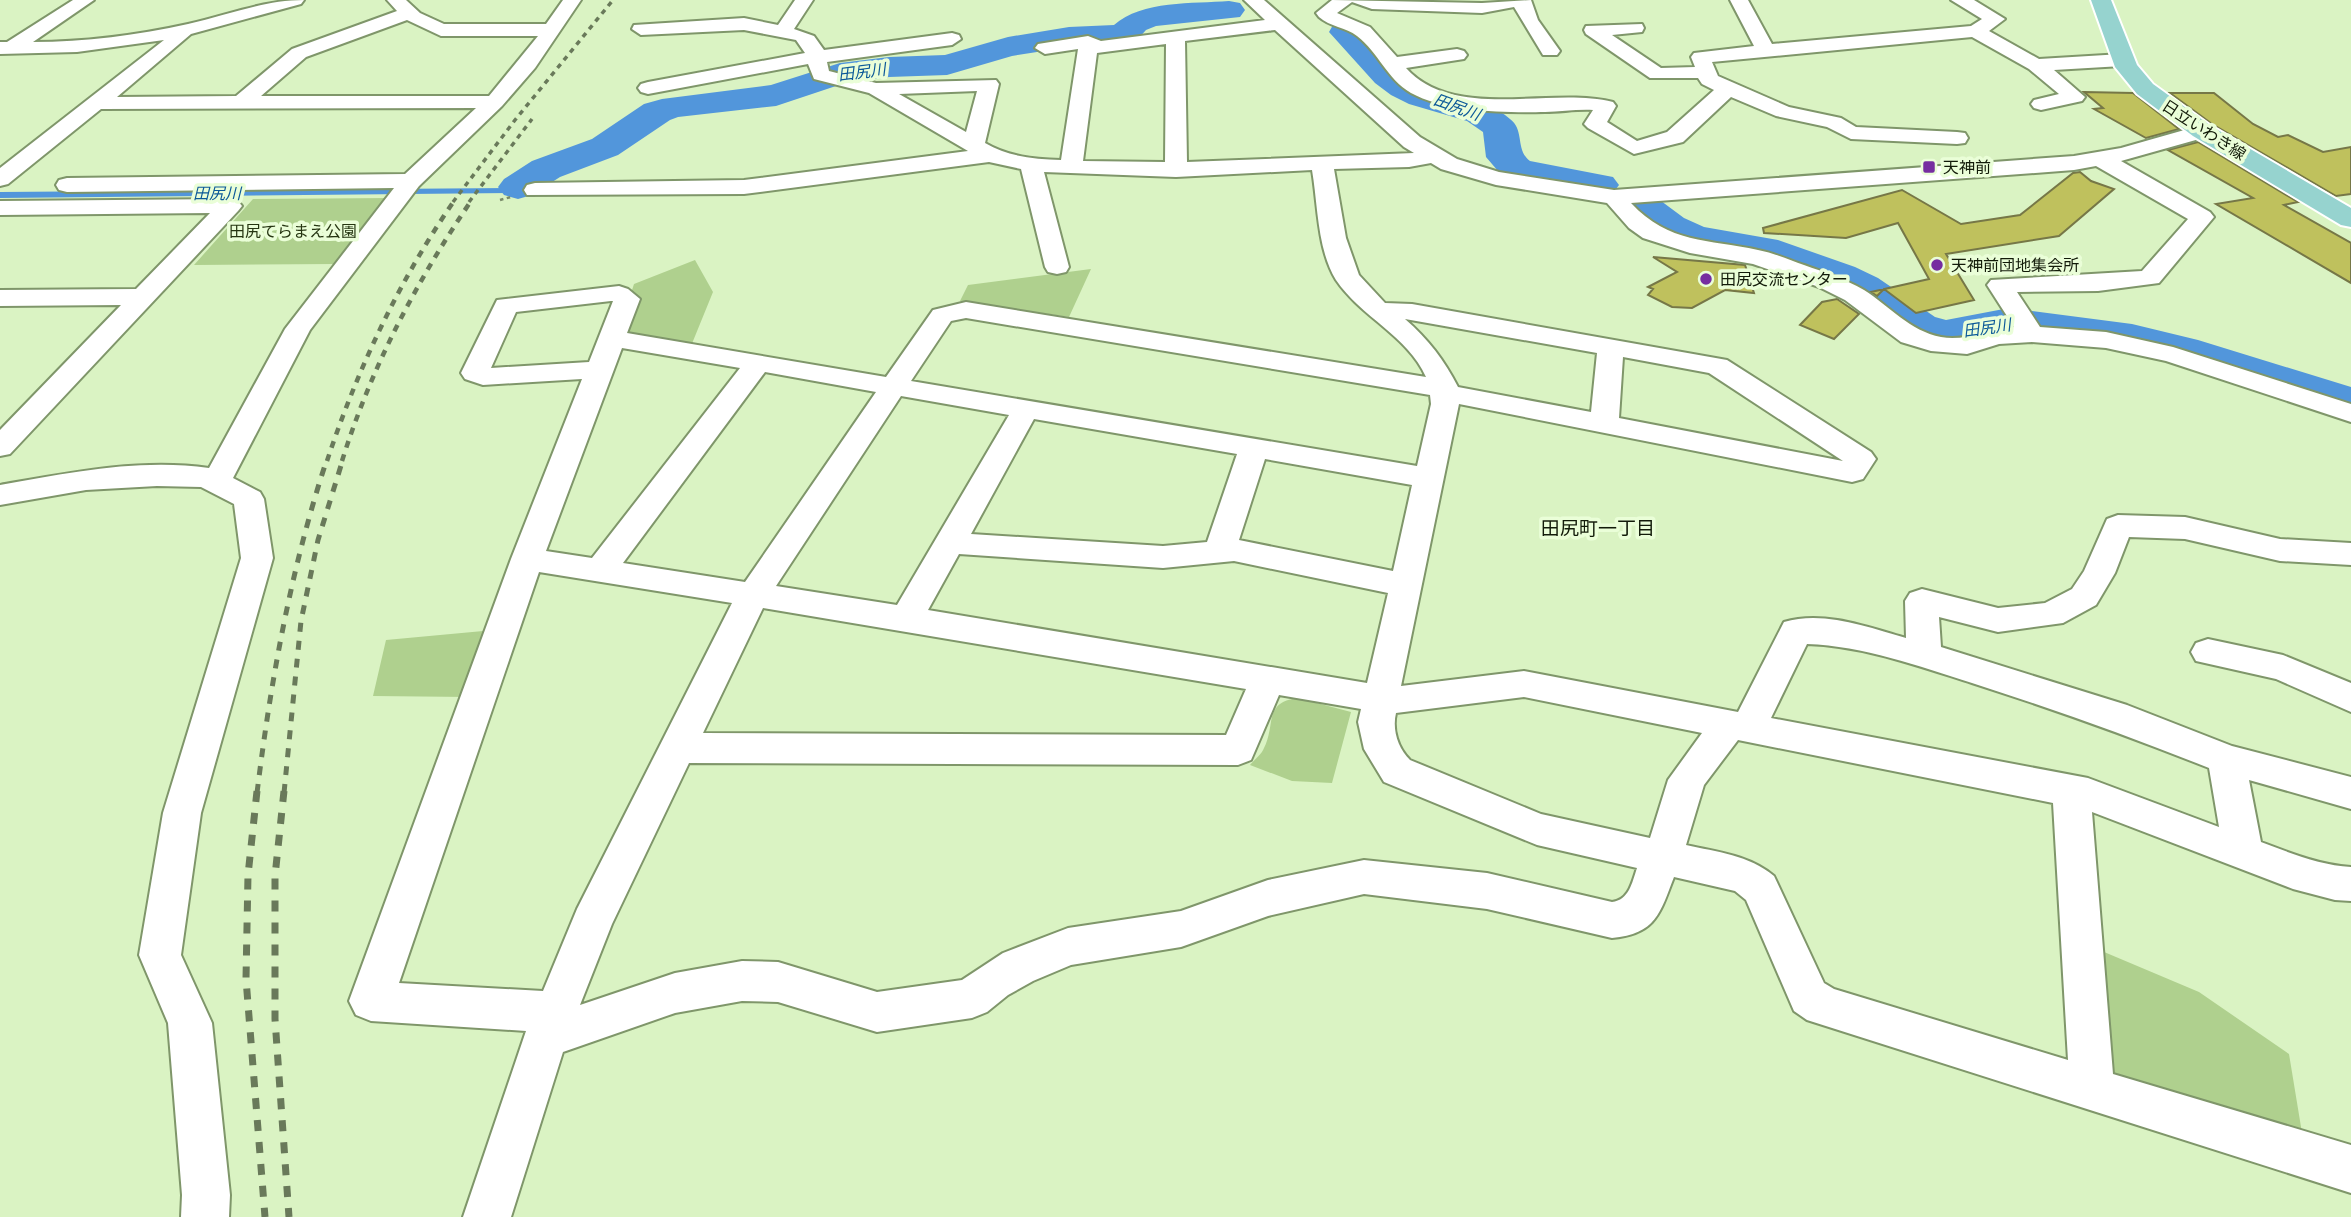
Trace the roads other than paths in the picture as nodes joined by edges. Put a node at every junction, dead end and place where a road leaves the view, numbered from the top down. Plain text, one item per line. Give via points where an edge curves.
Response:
1 (85, 0) edge
2 (295, 0) edge
3 (572, 0) edge
4 (804, 0) edge
5 (1344, 0) edge
6 (1359, 0) edge
7 (1522, 0) edge
8 (1739, 0) edge
9 (1959, 0) edge
10 (2101, 0) edge
11 (403, 7) edge
12 (1279, 12) edge
13 (1325, 13) junction
14 (899, 25) dead end
15 (1636, 28) dead end
16 (641, 29) dead end
17 (552, 30) junction
18 (1975, 31) junction
19 (185, 32) junction
20 (793, 33) junction
21 (829, 33) dead end
22 (1176, 37) junction
23 (952, 39) dead end
24 (906, 45) junction
25 (1098, 47) junction
26 (1045, 48) dead end
27 (4, 51) edge
28 (1550, 51) dead end
29 (1767, 51) junction
30 (1457, 55) dead end
31 (2122, 60) junction
32 (1390, 64) junction
33 (2036, 65) junction
34 (823, 70) junction
35 (1706, 72) junction
36 (648, 88) dead end
37 (1728, 88) junction
38 (876, 89) junction
39 (242, 102) junction
40 (495, 102) junction
41 (95, 103) junction
42 (2041, 104) dead end
43 (2202, 131) junction
44 (1851, 133) junction
45 (1957, 138) dead end
46 (1634, 148) junction
47 (982, 150) junction
48 (1433, 156) junction
49 (2101, 159) junction
50 (1322, 162) junction
51 (1030, 163) junction
52 (1071, 167) junction
53 (1176, 170) junction
54 (1881, 177) junction
55 (0, 179) edge
56 (0, 185) edge
57 (406, 187) junction
58 (535, 190) dead end
59 (1692, 190) junction
60 (1614, 197) junction
61 (0, 208) edge
62 (2351, 219) edge
63 (1056, 267) dead end
64 (0, 298) edge
65 (143, 298) junction
66 (1379, 310) junction
67 (2027, 327) junction
68 (612, 338) junction
69 (1611, 346) junction
70 (758, 363) junction
71 (599, 370) junction
72 (892, 386) junction
73 (1446, 391) junction
74 (1026, 409) junction
75 (2351, 413) edge
76 (0, 416) edge
77 (30, 416) junction
78 (1604, 424) junction
79 (0, 447) edge
80 (1254, 448) junction
81 (1429, 478) junction
82 (216, 482) junction
83 (0, 495) edge
84 (950, 543) junction
85 (1220, 551) junction
86 (2351, 554) edge
87 (527, 559) junction
88 (599, 571) junction
89 (1405, 586) junction
90 (752, 596) junction
91 (906, 618) junction
92 (2208, 652) dead end
93 (1924, 655) junction
94 (1268, 680) junction
95 (2351, 698) edge
96 (1380, 699) junction
97 (1739, 726) junction
98 (678, 748) junction
99 (2226, 759) junction
100 (2071, 791) junction
101 (2351, 793) edge
102 (2243, 853) junction
103 (1662, 856) junction
104 (2351, 884) edge
105 (551, 1024) junction
106 (2092, 1089) junction
107 (2351, 1170) edge
108 (205, 1217) edge
109 (488, 1217) edge

1 - 27 street
2 - 19 street
3 - 17 street
4 - 20 street
5 - 13 street
6 - 7 street via 1482,8
7 - 28 street via 1522,10
8 - 29 street
9 - 18 street via 1996,19
10 - 31 main road, 日立いわき線
11 - 17 street via 441,30
11 - 39 street via 299,53
12 - 13 street
12 - 22 street
12 - 48 street via 1396,130
13 - 32 street via 1364,32
14 - 24 street
15 - 35 street via 1593,30 1657,75
16 - 20 street via 735,24
17 - 40 street
18 - 29 street
18 - 33 street
19 - 27 street via 89,46
19 - 41 street
20 - 21 street
20 - 34 street via 809,40
22 - 25 street
22 - 53 street
23 - 24 street
24 - 34 street
25 - 26 street via 1088,42
25 - 52 street via 1088,48
29 - 35 street via 1700,57
30 - 32 street
31 - 33 street
31 - 43 main road, 日立いわき線 via 2145,89
32 - 46 street via 1423,91 1462,101 1606,106 1595,124
33 - 42 street via 2075,97
34 - 36 street
34 - 38 street
35 - 37 street via 1709,80
37 - 44 street via 1783,112 1833,122
37 - 46 street via 1675,137
38 - 47 street
38 - 47 street via 989,84
39 - 40 street
39 - 41 street
40 - 57 street
41 - 55 street
43 - 49 street
43 - 62 main road, 日立いわき線
44 - 45 street
44 - 54 street via 1861,155
46 - 59 street via 1628,153
47 - 51 street via 1004,160
47 - 58 street via 744,187
48 - 50 street
48 - 60 street via 1496,178
49 - 54 street
49 - 67 street via 2202,217 2150,278 2098,284 2000,285
50 - 53 street
50 - 66 street via 1341,265 1358,292
51 - 52 street
51 - 63 street
52 - 53 street
54 - 59 street
56 - 57 street
57 - 82 street via 298,329
59 - 60 street
60 - 67 street via 1651,233 1690,246 1758,257 1828,282 1910,336 1940,345 1967,346
61 - 65 street via 230,206
64 - 65 street
65 - 77 street
66 - 69 street
66 - 73 street via 1422,349
67 - 75 street via 2173,355
68 - 70 street
68 - 71 street
68 - 71 street via 627,299 619,293 512,303 502,309 475,373 483,377
69 - 78 street
69 - 78 street via 1723,368 1861,459 1852,472
70 - 72 street
70 - 88 street
71 - 87 street
72 - 73 street via 937,320 948,312 965,310
72 - 74 street
72 - 90 street
73 - 78 street
73 - 81 street
74 - 80 street
74 - 84 street
76 - 77 street
77 - 79 street
80 - 81 street
80 - 85 street
81 - 89 street
82 - 83 street via 206,477 157,476 86,480
82 - 108 street via 249,499 257,558 182,813 160,955 190,1023
84 - 85 street via 1163,556
84 - 91 street
85 - 89 street via 1234,550
86 - 93 street via 2280,550 2185,528 2118,526 2084,597 2051,614 1998,620 1922,601
87 - 88 street
87 - 105 street via 371,1002
88 - 90 street
89 - 96 street
90 - 91 street
90 - 98 street
91 - 94 street
92 - 95 street via 2283,668
93 - 97 street via 1842,633 1796,631
93 - 99 street via 2114,715
94 - 96 street
94 - 98 street via 1238,750
96 - 97 street via 1405,700 1524,684
96 - 103 street via 1376,722 1382,752 1398,771 1537,829
97 - 100 street
97 - 103 street via 1687,780
98 - 105 street via 592,922
99 - 101 street
99 - 102 street
100 - 102 street
100 - 106 street
102 - 104 street via 2292,872
103 - 105 street via 1642,907 1626,919 1612,920 1487,891 1364,877 1268,898 1181,929 1068,947 1018,967 972,998 897,1012 877,1012 778,982 743,981
103 - 106 street via 1746,876 1760,888 1802,984 1809,997 1822,1006
105 - 109 street
106 - 107 street

